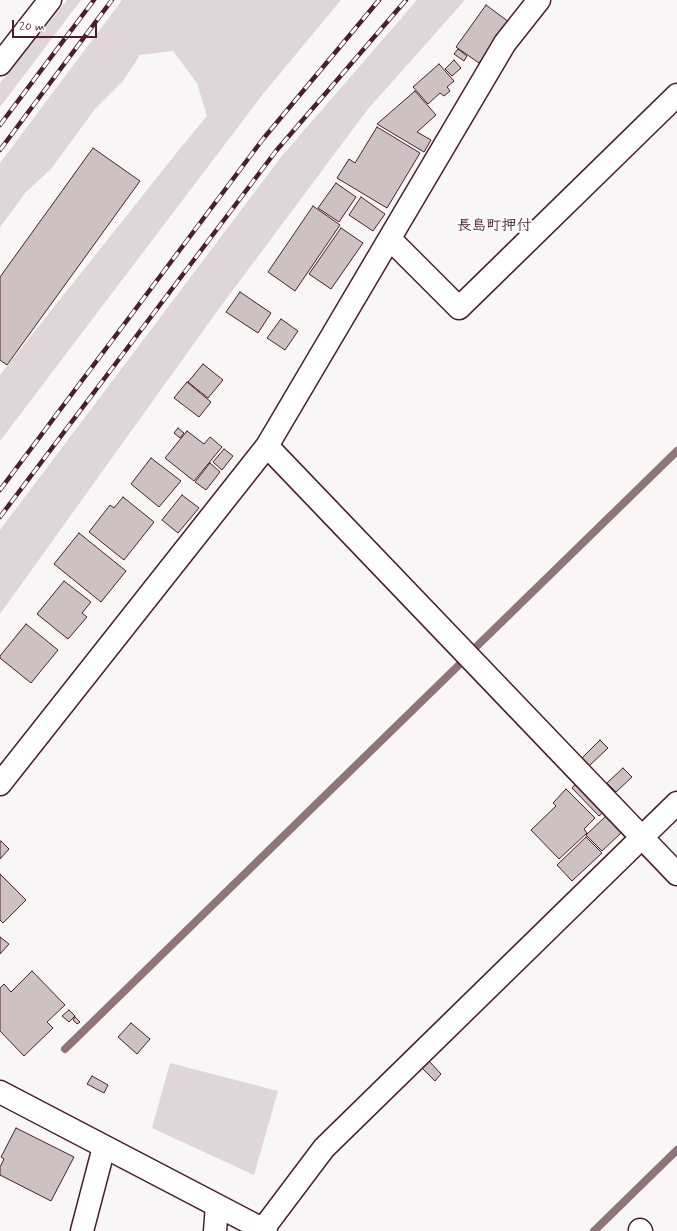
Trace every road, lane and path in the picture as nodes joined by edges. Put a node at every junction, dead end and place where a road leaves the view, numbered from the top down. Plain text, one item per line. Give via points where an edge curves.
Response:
1 (50, 0) edge
2 (538, 0) edge
3 (0, 64) edge
4 (677, 95) edge
5 (390, 239) junction
6 (267, 446) junction
7 (0, 784) edge
8 (677, 803) edge
9 (642, 838) junction
10 (677, 874) edge
11 (1, 1095) edge
12 (104, 1146) junction
13 (217, 1206) junction
14 (264, 1230) edge
15 (82, 1231) edge
16 (215, 1231) edge

1 - 3 street
2 - 5 street via 505,43
4 - 5 street via 459,308
5 - 6 street
6 - 7 street
6 - 9 street
8 - 9 street
9 - 10 street
9 - 14 street via 324,1148
11 - 12 street
12 - 13 street
12 - 15 street
13 - 14 street
13 - 16 street

